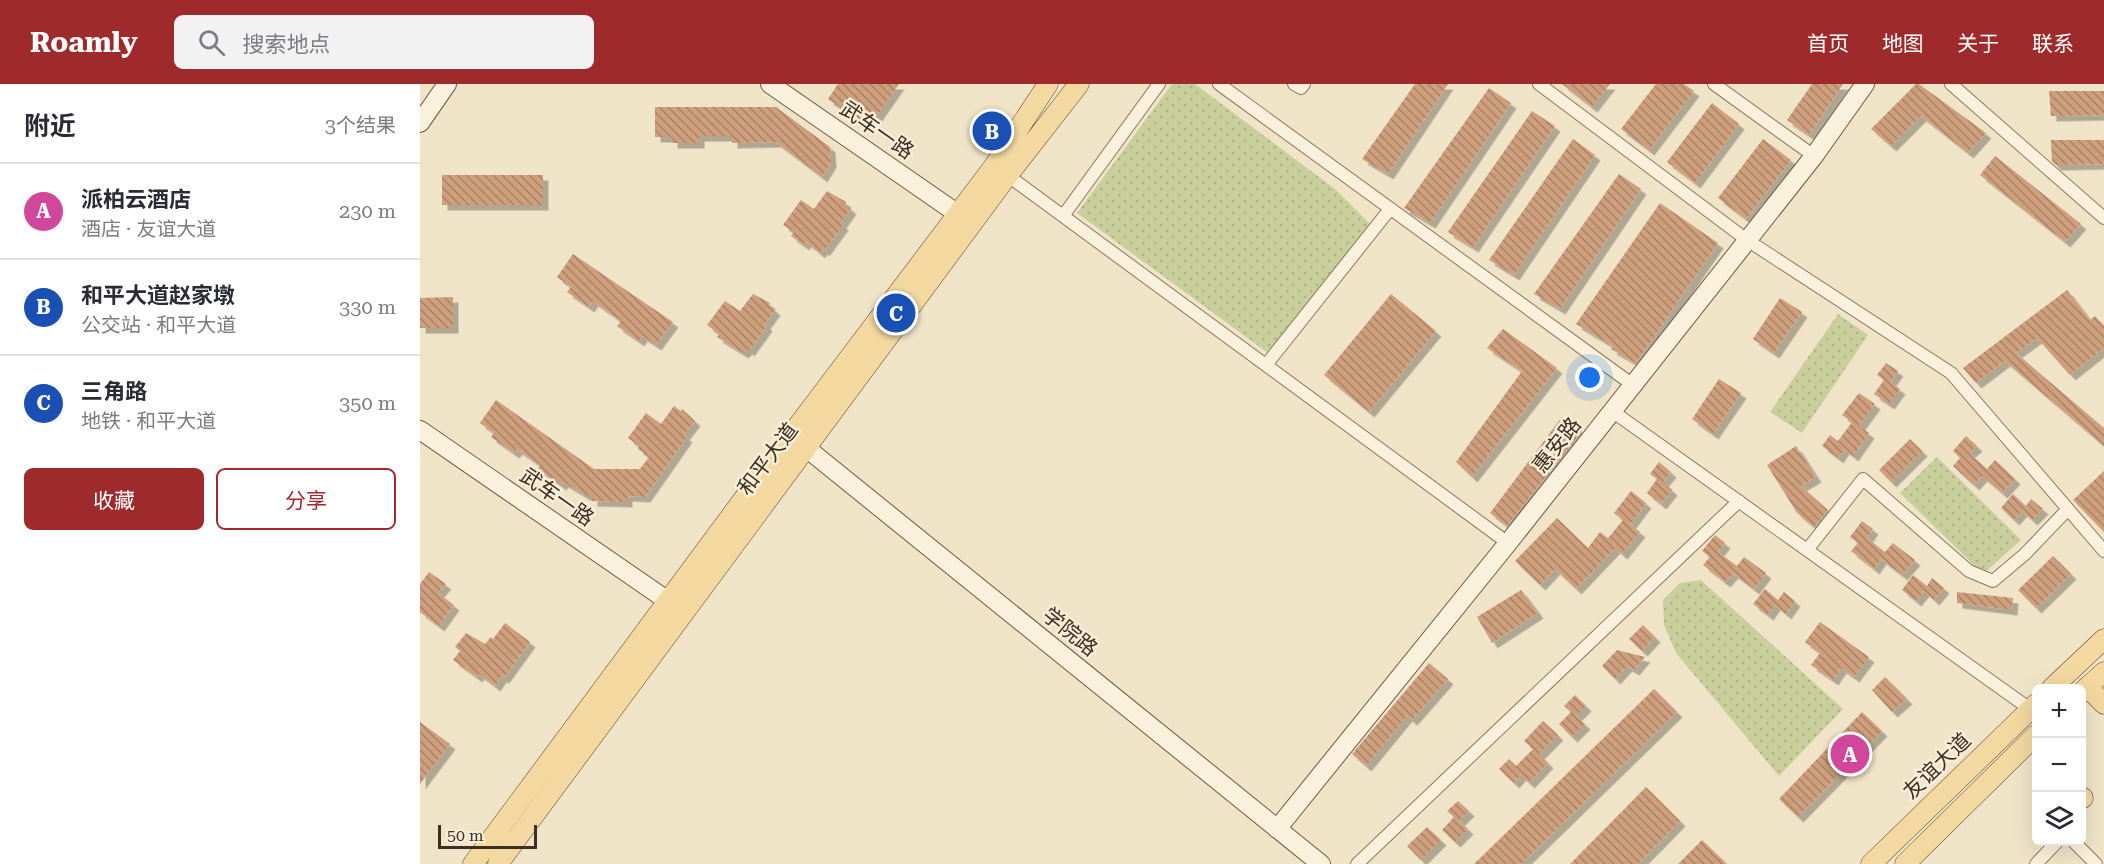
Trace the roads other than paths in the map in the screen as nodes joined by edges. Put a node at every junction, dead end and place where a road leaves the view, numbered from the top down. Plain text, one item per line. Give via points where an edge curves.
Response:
1 (447, 84) edge
2 (770, 84) edge
3 (1048, 84) edge
4 (1079, 84) edge
5 (1159, 84) edge
6 (1219, 84) edge
7 (1294, 84) edge
8 (1304, 84) edge
9 (1539, 84) edge
10 (1714, 84) edge
11 (1865, 84) edge
12 (1951, 84) edge
13 (420, 123) edge
14 (1814, 156) junction
15 (1001, 170) junction
16 (1390, 209) junction
17 (958, 214) junction
18 (1063, 216) junction
19 (2104, 218) edge
20 (1747, 240) junction
21 (1266, 365) junction
22 (1633, 385) junction
23 (1612, 411) junction
24 (420, 430) edge
25 (791, 435) junction
26 (806, 448) junction
27 (1739, 501) junction
28 (2068, 509) junction
29 (1508, 543) junction
30 (1808, 550) junction
31 (2104, 551) edge
32 (668, 601) junction
33 (2104, 639) edge
34 (2104, 672) edge
35 (2056, 684) edge
36 (2086, 687) edge
37 (2086, 690) edge
38 (2104, 704) edge
39 (2032, 705) edge
40 (2032, 707) edge
41 (2032, 747) edge
42 (1277, 829) junction
43 (2053, 846) edge
44 (2078, 846) edge
45 (473, 864) edge
46 (498, 864) edge
47 (1321, 864) edge
48 (1357, 864) edge
49 (1871, 864) edge
50 (1905, 864) edge
51 (2036, 864) edge
52 (2096, 864) edge

1 - 13 street
2 - 17 street, 武车一路
3 - 15 main road, 和平大道
4 - 15 main road, 和平大道
5 - 18 street
6 - 16 street
7 - 8 street via 1300,88
9 - 20 street
10 - 14 street
11 - 14 street, 惠安路
12 - 19 street
14 - 20 street, 惠安路
15 - 17 main road, 和平大道
15 - 18 street
15 - 26 main road, 和平大道
16 - 21 street
16 - 22 street
17 - 25 main road, 和平大道
18 - 21 street
20 - 22 street, 惠安路
20 - 28 street via 1951,373
21 - 29 street
22 - 23 street, 惠安路
23 - 27 street
23 - 29 street, 惠安路
24 - 32 street, 武车一路
25 - 26 street, 学院路
25 - 32 main road, 和平大道
26 - 42 street, 学院路
26 - 46 main road, 和平大道
27 - 30 street
27 - 48 street
28 - 30 street via 1993,581 1969,571 1863,479
28 - 31 street
29 - 42 street, 惠安路
30 - 39 street
32 - 45 main road, 和平大道
33 - 35 main road
34 - 36 main road
37 - 38 main road
40 - 49 main road, 友谊大道
41 - 50 main road
42 - 47 street, 学院路
43 - 51 street
44 - 52 street

